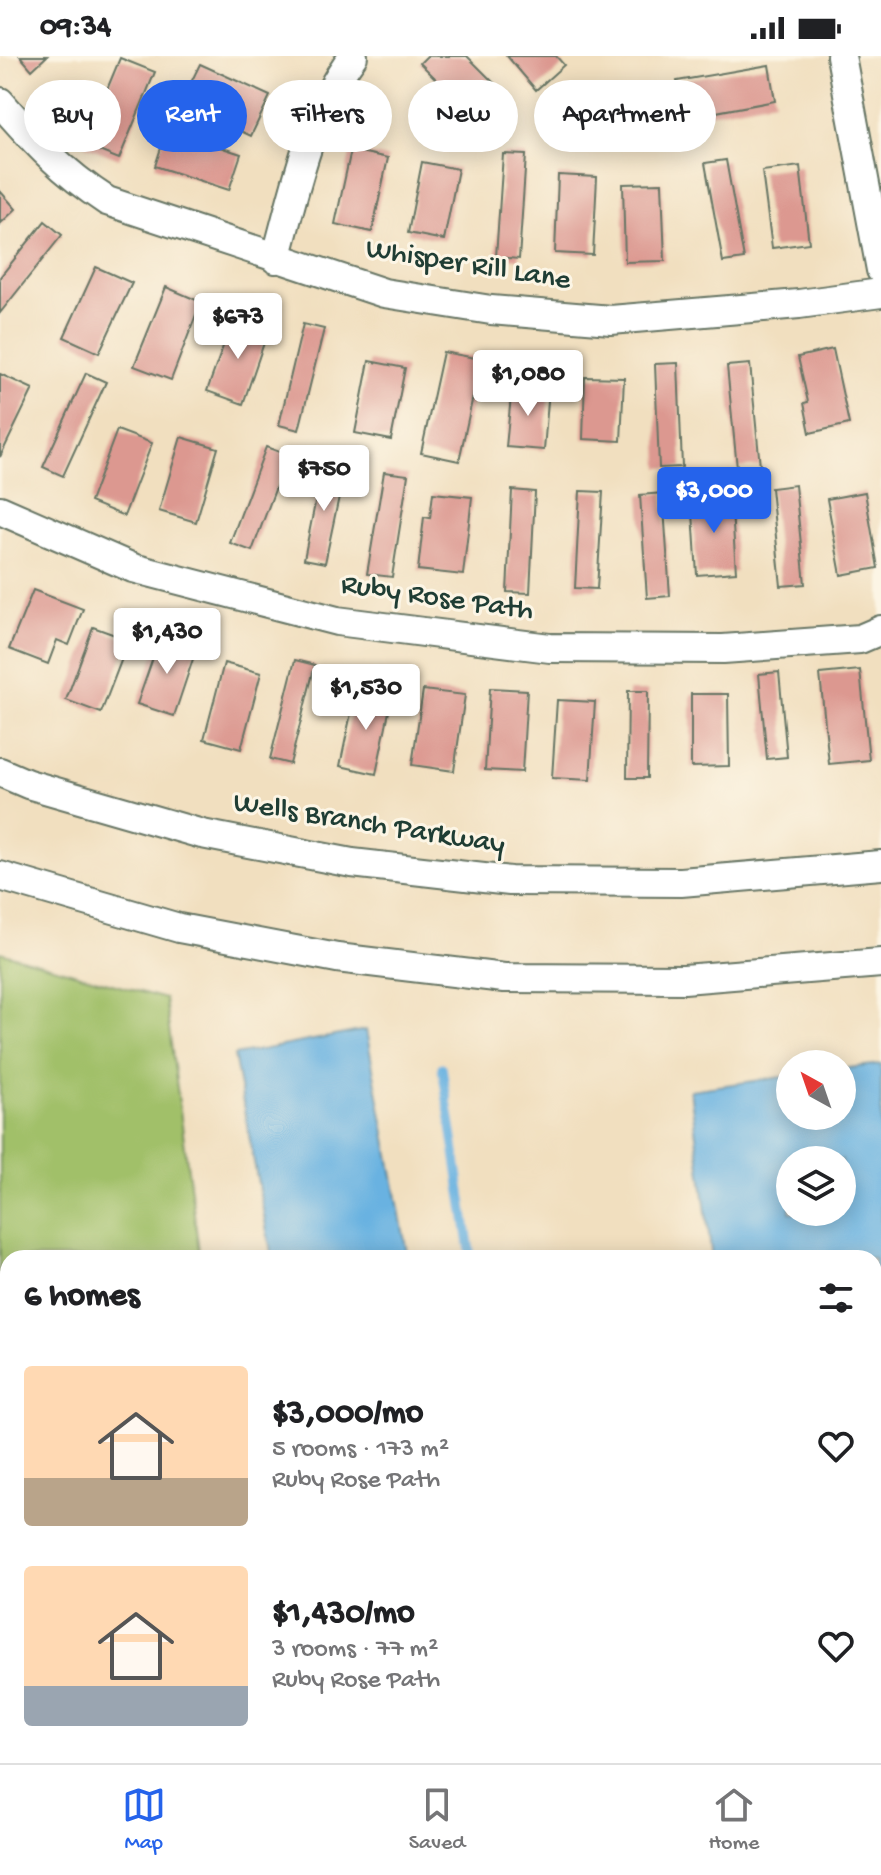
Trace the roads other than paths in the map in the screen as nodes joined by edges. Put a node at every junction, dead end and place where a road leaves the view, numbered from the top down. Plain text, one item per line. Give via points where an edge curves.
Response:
1 (353, 56) edge
2 (841, 56) edge
3 (0, 102) edge
4 (276, 259) junction
5 (881, 270) edge
6 (881, 293) edge
7 (0, 510) edge
8 (881, 630) edge
9 (0, 772) edge
10 (881, 865) edge
11 (0, 876) edge
12 (881, 963) edge

1 - 4 street via 335,79 310,136
2 - 5 street
3 - 4 street, Whisper Rill Lane via 49,158 107,201
4 - 6 street, Whisper Rill Lane via 384,293 491,310 611,320
7 - 8 street, Ruby Rose Path via 133,568 337,621 550,648 723,649 860,639
9 - 10 street, Wells Branch Parkway via 202,834 352,863 510,881 681,882
11 - 12 street via 179,928 337,958 504,978 684,979

